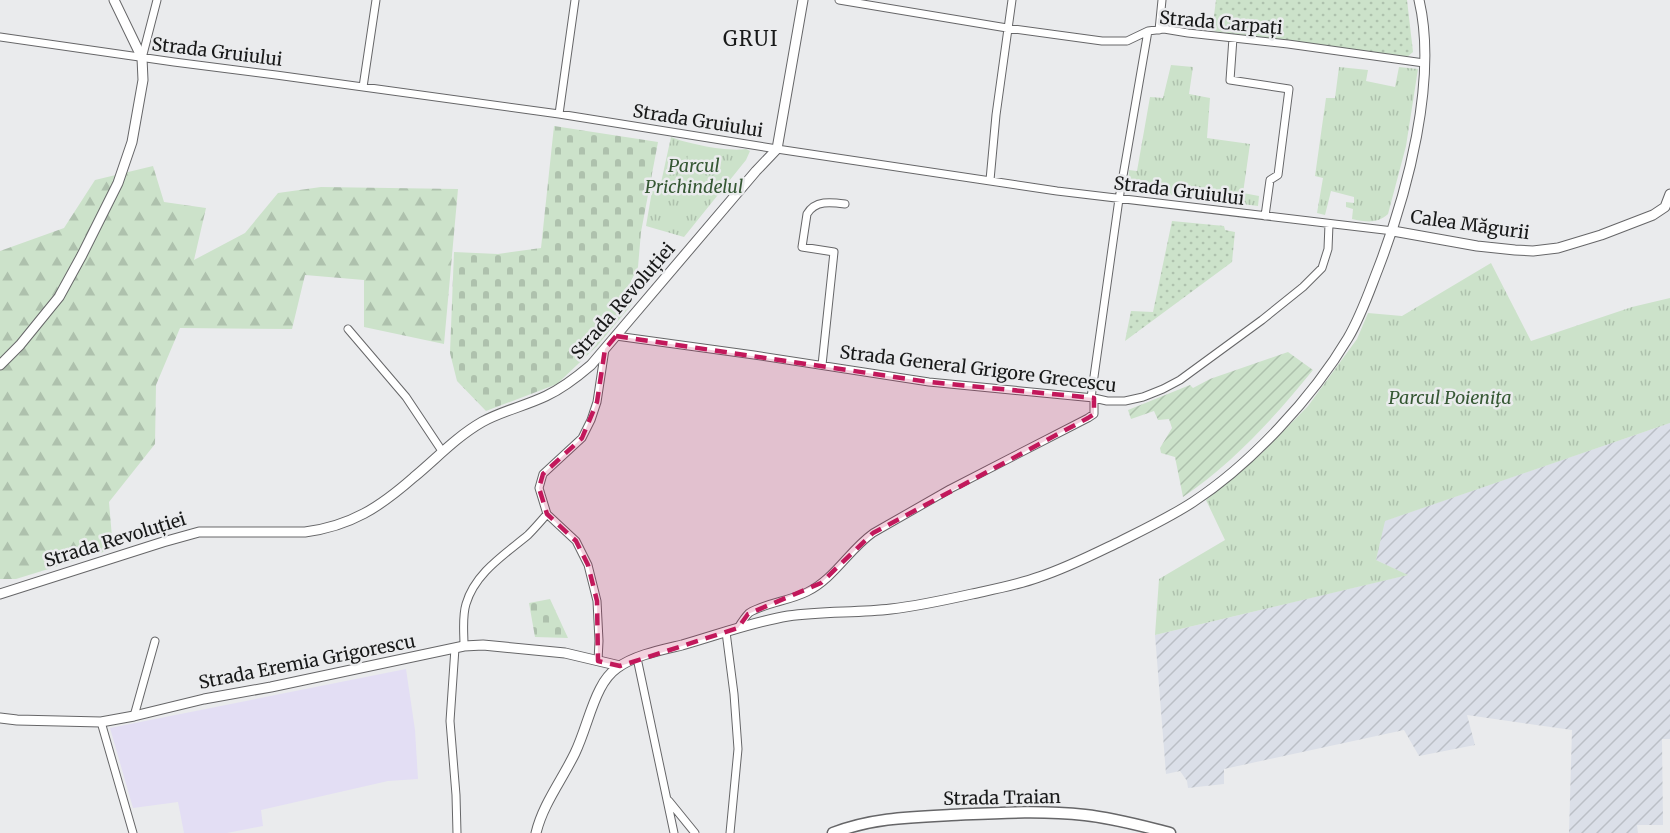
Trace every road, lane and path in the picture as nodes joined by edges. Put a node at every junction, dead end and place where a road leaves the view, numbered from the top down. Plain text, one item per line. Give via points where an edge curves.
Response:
1 (114, 0) edge
2 (158, 0) edge
3 (376, 0) edge
4 (575, 0) edge
5 (803, 0) edge
6 (839, 0) edge
7 (1012, 0) edge
8 (1162, 0) edge
9 (1419, 0) edge
10 (1007, 28) junction
11 (1160, 30) junction
12 (1148, 31) junction
13 (0, 37) edge
14 (1233, 38) junction
15 (142, 58) junction
16 (1424, 63) junction
17 (363, 87) junction
18 (559, 114) junction
19 (777, 149) junction
20 (990, 180) junction
21 (1670, 194) edge
22 (1119, 199) junction
23 (844, 204) dead end
24 (1265, 216) junction
25 (1329, 224) junction
26 (1393, 231) junction
27 (348, 329) dead end
28 (616, 336) junction
29 (605, 349) junction
30 (0, 365) edge
31 (822, 365) junction
32 (1093, 398) junction
33 (442, 451) junction
34 (547, 514) junction
35 (0, 594) edge
36 (738, 628) junction
37 (726, 632) junction
38 (155, 641) dead end
39 (460, 647) junction
40 (637, 658) junction
41 (598, 661) junction
42 (620, 666) junction
43 (134, 716) junction
44 (0, 718) edge
45 (101, 722) junction
46 (667, 799) junction
47 (133, 833) edge
48 (457, 833) edge
49 (536, 833) edge
50 (674, 833) edge
51 (695, 833) edge
52 (730, 833) edge
53 (835, 833) edge
54 (1170, 833) edge

1 - 15 main road
2 - 15 street
3 - 17 street
4 - 18 street
5 - 19 main road
6 - 10 street, Strada Carpați
7 - 10 street
8 - 11 street
9 - 16 main road
10 - 12 street, Strada Carpați via 1101,41 1127,40
10 - 20 street
11 - 12 street, Strada Carpați
11 - 14 street, Strada Carpați
12 - 22 street
13 - 15 street, Strada Gruiului
14 - 16 street, Strada Carpați
14 - 24 street via 1230,80 1289,89 1278,175 1270,180
15 - 17 street, Strada Gruiului
15 - 30 main road via 140,104 118,183 59,297
16 - 26 main road via 1416,136
17 - 18 street, Strada Gruiului
18 - 19 street, Strada Gruiului
19 - 20 street, Strada Gruiului
19 - 28 main road, Strada Revoluției
20 - 22 street, Strada Gruiului
21 - 26 main road, Calea Măgurii via 1665,207 1653,215 1558,248 1515,250
22 - 24 street, Strada Gruiului
22 - 32 street
23 - 31 street via 825,201 809,209 802,248 834,252
24 - 25 street, Strada Gruiului
25 - 26 street, Strada Gruiului
25 - 32 street, Strada General Grigore Grecescu via 1322,268 1262,320 1163,389 1125,401
26 - 36 main road via 1360,315 1335,358 1262,445 1194,502 1145,530 1062,569 1026,581 894,609 790,616
27 - 33 street via 406,397
28 - 29 main road, Strada Revoluției
28 - 31 street, Strada General Grigore Grecescu
29 - 33 main road, Strada Revoluției via 563,388 483,421
29 - 34 street via 597,402 582,438 543,474 539,488
31 - 32 street, Strada General Grigore Grecescu via 929,382
32 - 36 street via 1094,414 1088,418 873,532 821,583 808,592 748,614
33 - 35 main road, Strada Revoluției via 388,499 342,524 305,532 199,532
34 - 39 street via 481,575 466,604
34 - 41 street via 576,541 588,565 597,600
36 - 37 main road
37 - 40 main road
37 - 52 street via 738,749
38 - 43 street
39 - 41 main road, Strada Eremia Grigorescu via 483,645 565,653
39 - 43 main road, Strada Eremia Grigorescu
39 - 48 street via 450,721
40 - 42 main road
40 - 46 street
41 - 42 main road, Strada Eremia Grigorescu
42 - 49 main road via 600,688 583,735
43 - 45 main road, Strada Eremia Grigorescu
44 - 45 main road, Strada Eremia Grigorescu
45 - 47 street
46 - 50 street
46 - 51 street
53 - 54 main road, Strada Traian via 876,820 1015,813 1097,816

